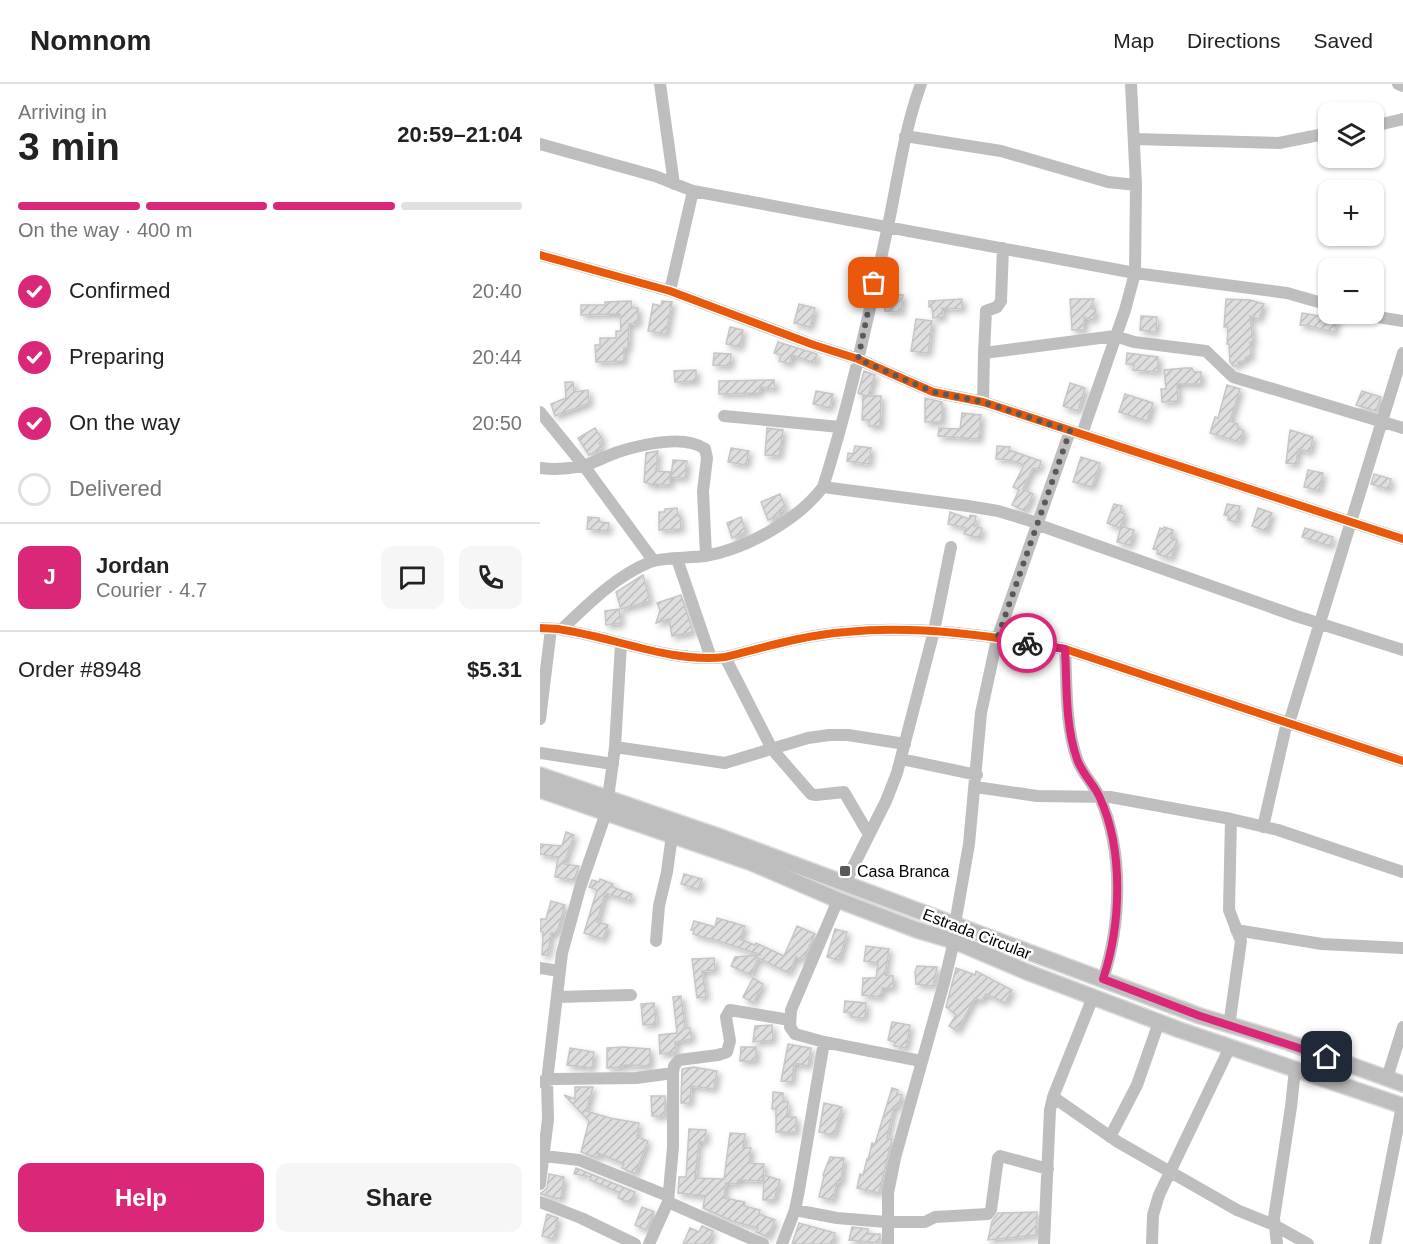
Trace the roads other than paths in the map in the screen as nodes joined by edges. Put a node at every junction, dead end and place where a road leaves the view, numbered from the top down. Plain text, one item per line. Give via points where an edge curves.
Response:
1 (660, 84) edge
2 (921, 84) edge
3 (1131, 84) edge
4 (1398, 84) edge
5 (1403, 86) edge
6 (1403, 119) edge
7 (1384, 124) edge
8 (1318, 135) edge
9 (905, 136) junction
10 (1134, 139) junction
11 (540, 144) edge
12 (674, 184) junction
13 (1136, 185) junction
14 (693, 191) junction
15 (888, 227) junction
16 (1003, 248) junction
17 (540, 255) edge
18 (1135, 273) junction
19 (670, 291) junction
20 (1318, 301) edge
21 (1384, 318) edge
22 (1403, 321) edge
23 (1114, 336) junction
24 (984, 353) junction
25 (1403, 353) edge
26 (858, 359) junction
27 (983, 402) junction
28 (540, 412) edge
29 (724, 416) dead end
30 (1382, 421) junction
31 (840, 427) junction
32 (1403, 428) edge
33 (1076, 432) junction
34 (584, 466) junction
35 (540, 468) edge
36 (823, 487) junction
37 (1352, 522) junction
38 (1036, 524) junction
39 (1403, 539) edge
40 (951, 547) dead end
41 (706, 556) junction
42 (677, 559) junction
43 (653, 560) junction
44 (1320, 623) junction
45 (551, 629) edge
46 (934, 631) junction
47 (997, 639) junction
48 (621, 644) junction
49 (1065, 649) junction
50 (1403, 650) edge
51 (726, 657) junction
52 (711, 658) junction
53 (540, 719) edge
54 (1288, 723) junction
55 (905, 744) junction
56 (615, 747) junction
57 (772, 749) junction
58 (540, 753) edge
59 (901, 759) junction
60 (1403, 761) edge
61 (613, 764) junction
62 (540, 775) edge
63 (976, 781) junction
64 (540, 790) edge
65 (1100, 796) junction
66 (607, 805) junction
67 (1231, 819) junction
68 (1263, 827) junction
69 (868, 833) junction
70 (672, 835) junction
71 (1403, 872) edge
72 (845, 883) junction
73 (838, 900) junction
74 (955, 924) junction
75 (1236, 930) junction
76 (656, 941) dead end
77 (954, 941) junction
78 (1403, 948) edge
79 (540, 968) edge
80 (559, 971) junction
81 (1103, 979) junction
82 (631, 994) dead end
83 (557, 997) junction
84 (1094, 997) junction
85 (790, 1020) junction
86 (1159, 1022) junction
87 (1229, 1026) junction
88 (1403, 1027) edge
89 (824, 1042) junction
90 (1230, 1047) junction
91 (921, 1061) junction
92 (1295, 1069) junction
93 (673, 1073) junction
94 (1387, 1078) junction
95 (544, 1081) edge
96 (1403, 1084) edge
97 (1053, 1097) junction
98 (1402, 1106) edge
99 (1110, 1137) junction
100 (544, 1156) junction
101 (1048, 1169) junction
102 (1171, 1172) junction
103 (540, 1184) edge
104 (668, 1199) junction
105 (540, 1202) edge
106 (795, 1210) junction
107 (886, 1222) junction
108 (1274, 1225) junction
109 (635, 1244) edge
110 (649, 1244) edge
111 (763, 1244) edge
112 (782, 1244) edge
113 (888, 1244) edge
114 (1044, 1244) edge
115 (1152, 1244) edge
116 (1277, 1244) edge
117 (1308, 1244) edge
118 (1375, 1244) edge

1 - 12 street
2 - 9 street
3 - 10 street
4 - 5 street
6 - 7 street
8 - 10 street via 1279,144
9 - 13 street via 1001,151 1108,182
9 - 15 street
10 - 13 street
11 - 12 street
12 - 14 street
13 - 18 street
14 - 15 street
14 - 19 street
15 - 16 street
15 - 26 street
16 - 18 street
16 - 24 street via 1001,301 986,311
17 - 19 street
18 - 20 street via 1287,292
18 - 23 street
19 - 26 street
21 - 22 street
23 - 24 street
23 - 30 street via 1206,351 1233,377
23 - 33 street
24 - 27 street
25 - 30 street
26 - 27 street via 933,392
26 - 31 street
27 - 33 street
28 - 34 street
29 - 31 street
30 - 32 street
30 - 37 street
31 - 36 street
33 - 37 street
33 - 38 street
34 - 35 street
34 - 41 street via 649,444 690,443 705,449
34 - 43 street
36 - 38 street via 998,511
36 - 41 street via 785,522 752,540
37 - 39 street
37 - 44 street
38 - 44 street
38 - 47 street
40 - 46 street
41 - 42 street
42 - 43 street
42 - 52 street
43 - 45 street via 621,578
44 - 50 street
44 - 54 street
45 - 48 street
45 - 53 street
46 - 47 street
46 - 51 street via 847,631
46 - 55 street
47 - 49 street
47 - 63 street via 981,713
48 - 52 street
48 - 56 street
49 - 54 street
49 - 65 street via 1071,739 1077,761
51 - 52 street
51 - 57 street
54 - 60 street
54 - 68 street
55 - 57 street via 830,735
55 - 59 street
56 - 57 street via 724,763
56 - 61 street
57 - 69 street via 811,794 844,792
58 - 61 street
59 - 63 street
59 - 69 street via 886,801
61 - 66 street
62 - 66 main road
63 - 65 street via 1037,796
63 - 74 street
64 - 66 main road, Estrada Circular
65 - 67 street
65 - 81 street via 1116,859 1118,885 1112,942
66 - 70 main road, Estrada Circular
66 - 72 main road via 718,836
66 - 80 street
67 - 68 street
67 - 75 street via 1229,910
68 - 71 street
69 - 72 street
70 - 73 main road, Estrada Circular via 752,863
70 - 76 street
72 - 74 main road
73 - 77 main road, Estrada Circular
73 - 85 street
74 - 81 main road
75 - 78 street via 1322,944
75 - 87 street via 1241,948
77 - 84 main road, Estrada Circular
77 - 91 street
79 - 80 street
80 - 83 street
81 - 87 main road
82 - 83 street
83 - 95 street
84 - 86 main road, Estrada Circular
84 - 97 street
85 - 89 street via 795,1034
85 - 93 street via 730,1010 726,1017 730,1041 727,1052 679,1060
86 - 90 main road, Estrada Circular
86 - 99 street via 1137,1085
87 - 94 main road
88 - 94 street
89 - 91 street
89 - 106 street
90 - 92 main road, Estrada Circular
90 - 102 street
91 - 107 street via 895,1158
92 - 98 main road, Estrada Circular
92 - 108 street
93 - 95 street
93 - 104 street via 674,1147
94 - 96 main road
95 - 100 street via 548,1119
97 - 99 street
97 - 101 street
98 - 118 street
99 - 102 street
100 - 103 street
100 - 104 street via 579,1160
101 - 107 street via 1000,1156 988,1214 935,1217 925,1222
101 - 114 street
102 - 108 street via 1238,1210
102 - 115 street via 1153,1215
104 - 110 street
104 - 111 street
105 - 109 street
106 - 107 street
106 - 112 street
107 - 113 street
108 - 116 street
108 - 117 street

